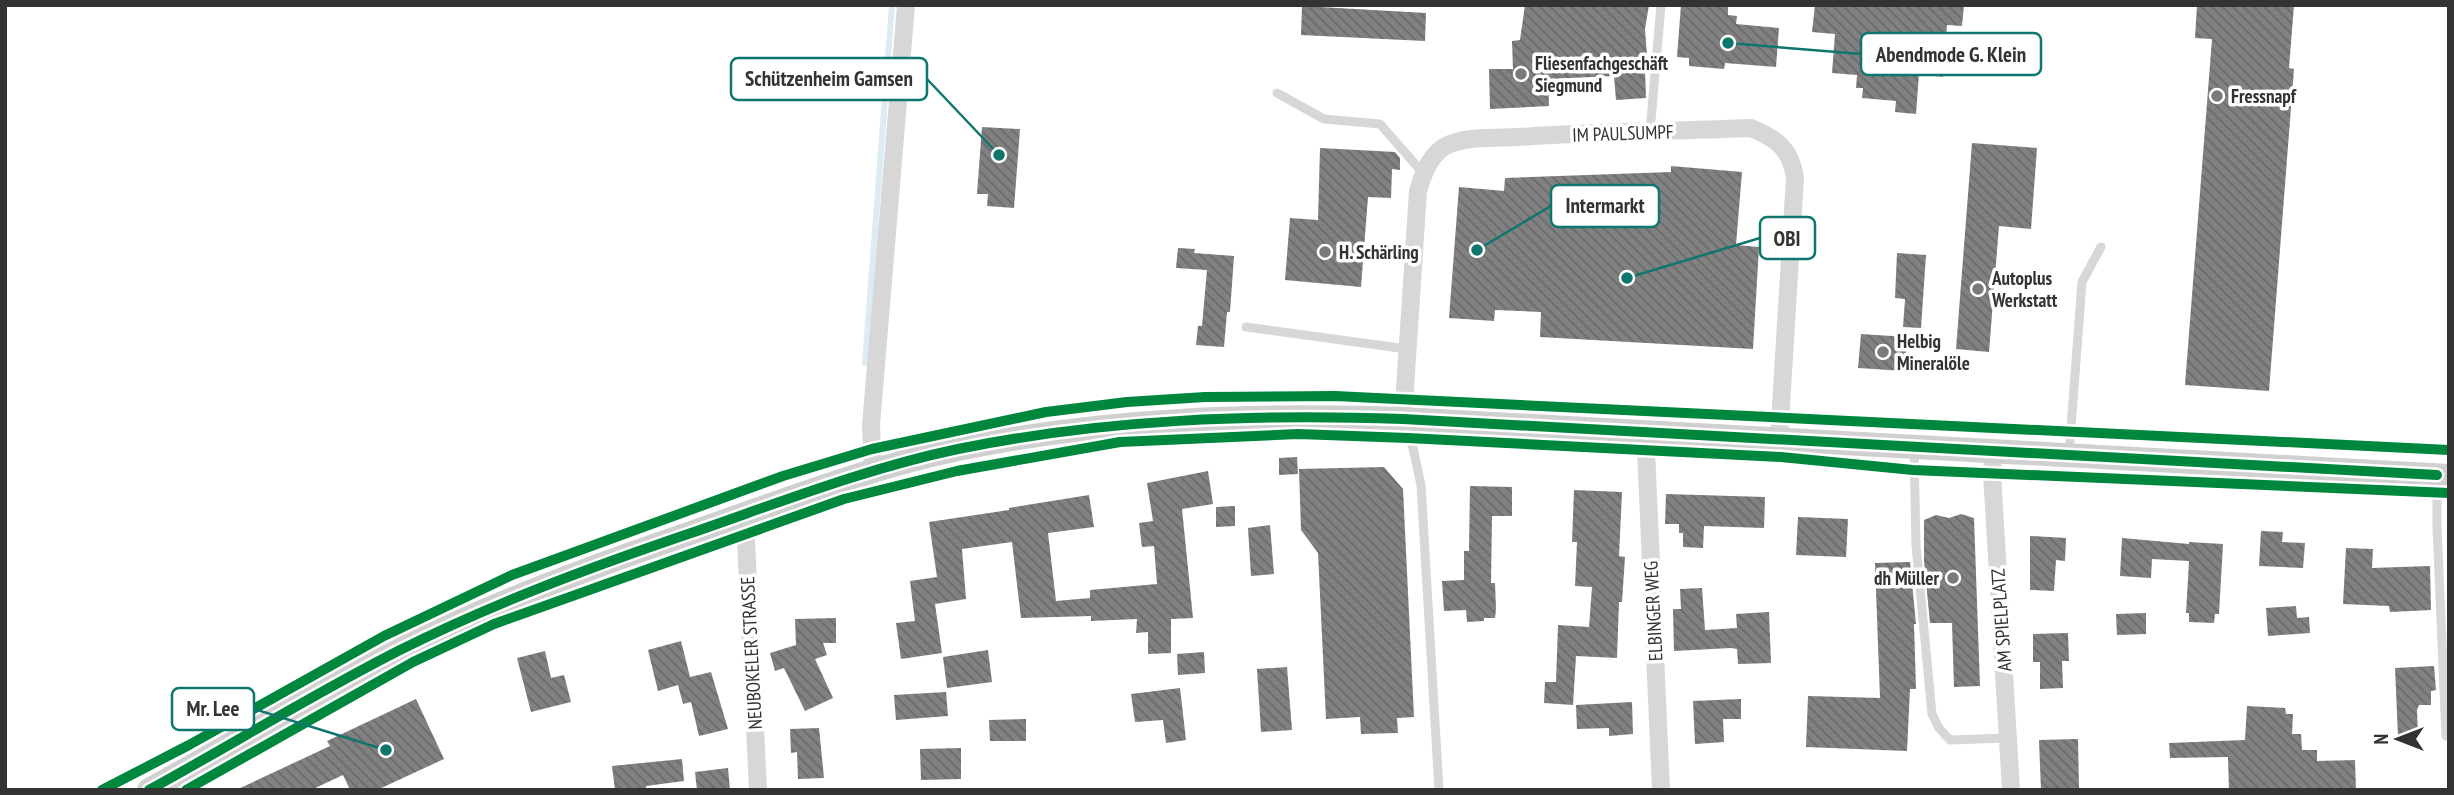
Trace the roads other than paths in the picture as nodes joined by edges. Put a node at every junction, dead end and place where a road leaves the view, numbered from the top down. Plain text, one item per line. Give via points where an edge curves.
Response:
1 (906, 5) edge
2 (1661, 5) edge
3 (1277, 93) dead end
4 (1650, 132) junction
5 (1423, 173) junction
6 (2101, 247) dead end
7 (1246, 327) dead end
8 (1407, 349) junction
9 (1403, 419) junction
10 (1648, 432) junction
11 (1779, 438) junction
12 (1914, 447) junction
13 (1993, 451) junction
14 (2069, 455) junction
15 (873, 472) junction
16 (2443, 476) edge
17 (738, 517) junction
18 (2446, 736) dead end
19 (2008, 737) junction
20 (149, 790) edge
21 (758, 790) edge
22 (1439, 790) edge
23 (1661, 790) edge
24 (2011, 790) edge

1 - 15 street via 871,425
2 - 4 lane
3 - 5 lane via 1324,119 1380,124
4 - 5 street, IM PAULSUMPF via 1448,144
4 - 11 street, IM PAULSUMPF via 1751,128 1771,136 1792,160 1796,177
5 - 8 street, IM PAULSUMPF
6 - 14 lane via 2082,282
7 - 8 lane
8 - 9 street, IM PAULSUMPF
9 - 10 street
9 - 15 street via 1304,415 1118,424 957,449
9 - 22 lane via 1421,485
10 - 11 street
10 - 23 street, ELBINGER WEG
11 - 12 street
12 - 13 street
12 - 19 lane via 1916,546 1932,713 1950,740
13 - 14 street
13 - 19 street, AM SPIELPLATZ
14 - 16 street
15 - 17 street
16 - 18 lane via 2437,527
17 - 20 street via 573,574 486,610 400,650
17 - 21 street, NEUBOKELER STRASSE via 746,541
19 - 24 street, AM SPIELPLATZ

